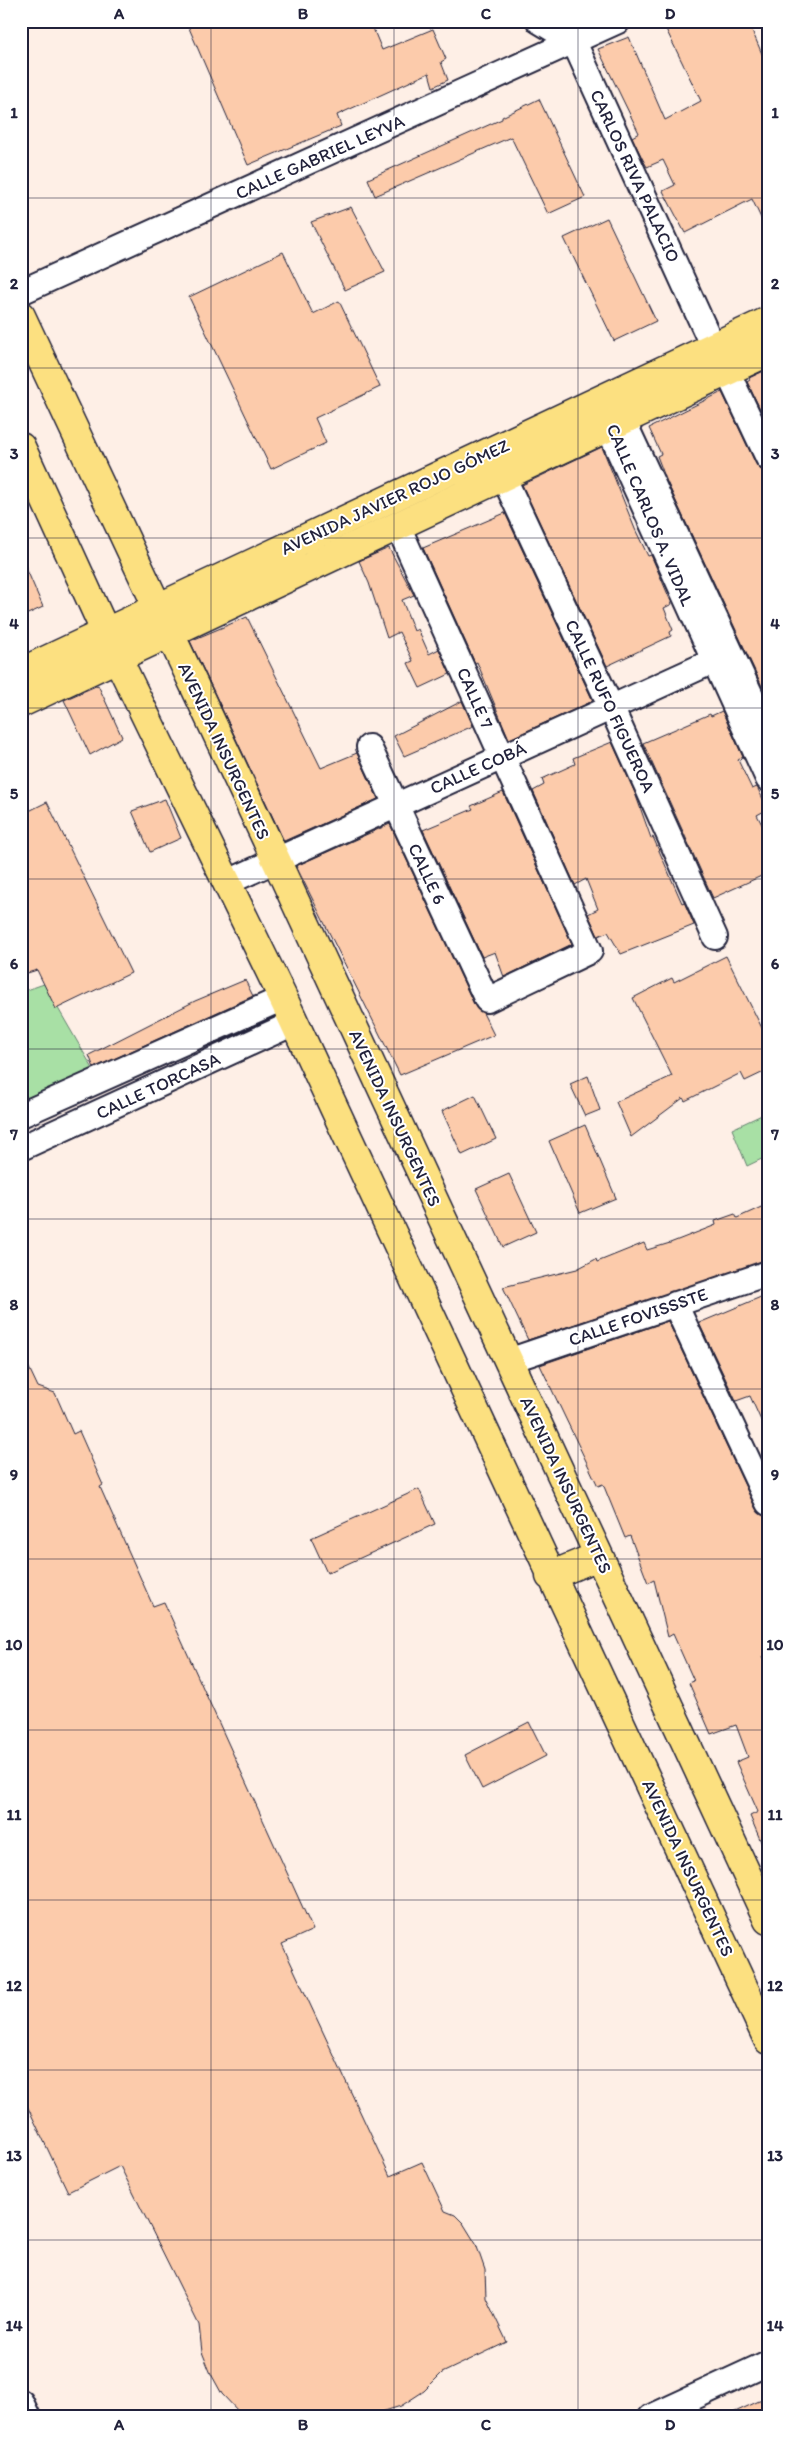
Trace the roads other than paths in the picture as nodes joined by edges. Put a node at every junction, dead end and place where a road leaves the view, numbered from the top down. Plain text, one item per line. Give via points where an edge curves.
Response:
1 (539, 21) edge
2 (618, 21) edge
3 (574, 42) junction
4 (21, 292) edge
5 (21, 316) edge
6 (768, 321) edge
7 (713, 347) junction
8 (768, 352) edge
9 (727, 371) junction
10 (607, 397) junction
11 (616, 423) junction
12 (21, 447) edge
13 (768, 458) edge
14 (503, 476) junction
15 (398, 526) junction
16 (157, 608) junction
17 (106, 632) junction
18 (169, 633) junction
19 (722, 657) junction
20 (117, 658) junction
21 (21, 672) edge
22 (21, 702) edge
23 (611, 707) junction
24 (768, 732) edge
25 (369, 747) dead end
26 (501, 758) junction
27 (768, 779) edge
28 (395, 806) junction
29 (276, 860) junction
30 (226, 883) junction
31 (715, 936) dead end
32 (282, 998) junction
33 (487, 1000) joint
34 (294, 1023) junction
35 (23, 1110) edge
36 (31, 1144) edge
37 (768, 1273) edge
38 (675, 1304) junction
39 (508, 1361) junction
40 (768, 1503) edge
41 (598, 1556) junction
42 (550, 1576) junction
43 (761, 1889) edge
44 (768, 1920) edge
45 (768, 2040) edge
46 (768, 2363) edge
47 (21, 2402) edge
48 (28, 2417) edge
49 (651, 2417) edge

1 - 3 street
2 - 3 street, CALLE GABRIEL LEYVA
3 - 4 street, CALLE GABRIEL LEYVA
3 - 7 street, CARLOS RIVA PALACIO
5 - 16 main road, AVENIDA INSURGENTES
6 - 7 main road, AVENIDA JAVIER ROJO GÓMEZ
7 - 10 main road, AVENIDA JAVIER ROJO GÓMEZ
8 - 9 main road, AVENIDA JAVIER ROJO GÓMEZ
9 - 11 main road, AVENIDA JAVIER ROJO GÓMEZ
9 - 13 street
10 - 11 street, CALLE CARLOS A. VIDAL
10 - 16 main road, AVENIDA JAVIER ROJO GÓMEZ
11 - 14 main road, AVENIDA JAVIER ROJO GÓMEZ
11 - 19 street, CALLE CARLOS A. VIDAL
12 - 17 main road, AVENIDA INSURGENTES
14 - 15 main road, AVENIDA JAVIER ROJO GÓMEZ
14 - 23 street, CALLE RUFO FIGUEROA
15 - 18 main road, AVENIDA JAVIER ROJO GÓMEZ
15 - 26 street, CALLE 7
16 - 17 main road, AVENIDA JAVIER ROJO GÓMEZ
16 - 18 main road, AVENIDA INSURGENTES
17 - 20 main road, AVENIDA INSURGENTES
17 - 21 main road, AVENIDA JAVIER ROJO GÓMEZ
18 - 20 main road, AVENIDA JAVIER ROJO GÓMEZ
18 - 29 main road, AVENIDA INSURGENTES
19 - 23 street, CALLE COBÁ
19 - 24 street, CALLE CARLOS A. VIDAL
19 - 27 street, CALLE CARLOS A. VIDAL
20 - 22 main road, AVENIDA JAVIER ROJO GÓMEZ
20 - 30 main road, AVENIDA INSURGENTES
23 - 26 street, CALLE COBÁ
23 - 31 street, CALLE RUFO FIGUEROA
25 - 28 street, CALLE 6
26 - 28 street, CALLE COBÁ
26 - 33 street, CALLE 7 via 590,952
28 - 29 street, CALLE COBÁ
28 - 33 street, CALLE 6
29 - 30 street, CALLE COBÁ
29 - 39 main road, AVENIDA INSURGENTES
30 - 32 main road, AVENIDA INSURGENTES
32 - 34 main road, AVENIDA INSURGENTES
32 - 35 street, CALLE TORCASA
34 - 36 street, CALLE TORCASA
34 - 42 main road, AVENIDA INSURGENTES
35 - 36 street
37 - 38 street, CALLE FOVISSSTE
38 - 39 street, CALLE FOVISSSTE
38 - 40 street
39 - 41 main road, AVENIDA INSURGENTES
41 - 42 main road
41 - 43 main road, AVENIDA INSURGENTES
42 - 45 main road, AVENIDA INSURGENTES
43 - 44 main road, AVENIDA INSURGENTES
46 - 49 street
47 - 48 street

